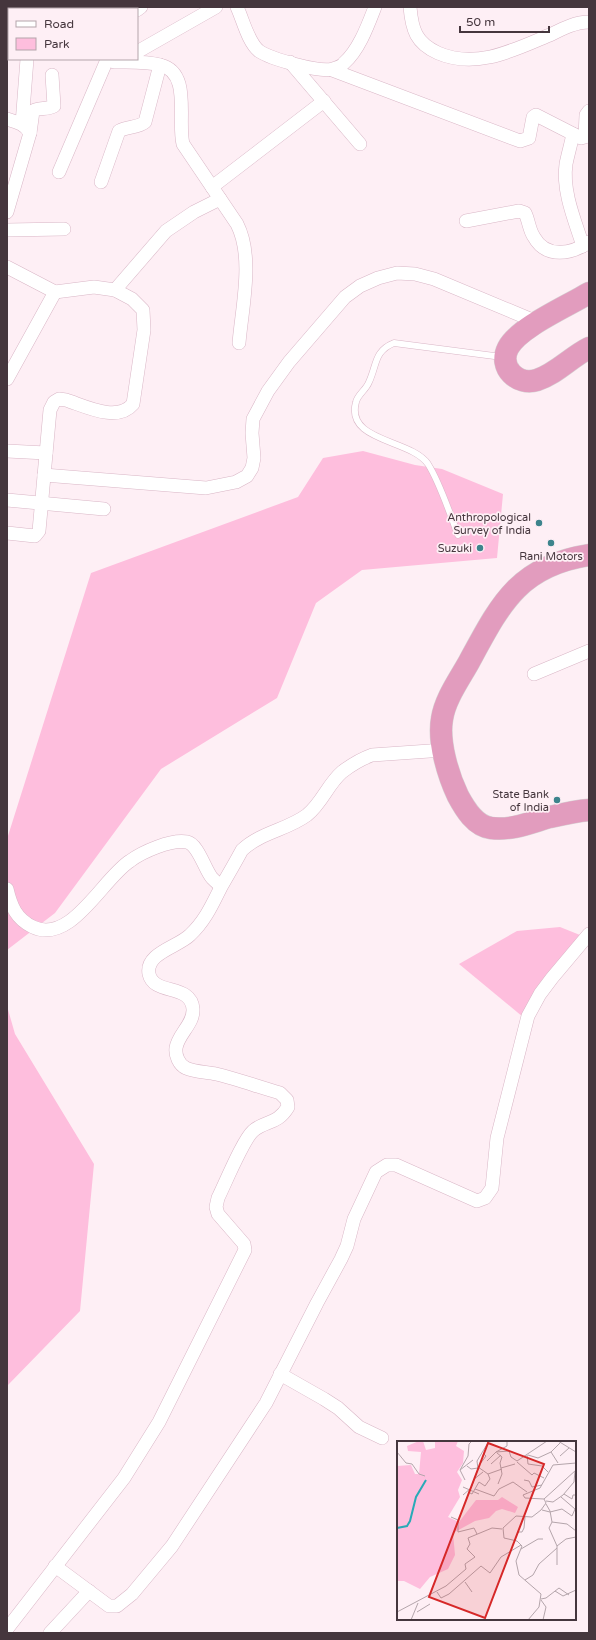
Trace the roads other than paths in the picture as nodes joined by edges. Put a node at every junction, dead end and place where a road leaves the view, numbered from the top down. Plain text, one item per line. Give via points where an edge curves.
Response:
1 (216, 7) edge
2 (237, 7) edge
3 (375, 7) edge
4 (410, 7) edge
5 (589, 22) edge
6 (138, 51) edge
7 (27, 60) edge
8 (112, 60) edge
9 (290, 62) junction
10 (160, 65) junction
11 (332, 70) junction
12 (52, 75) dead end
13 (324, 101) junction
14 (589, 111) edge
15 (7, 119) edge
16 (26, 128) junction
17 (573, 134) junction
18 (360, 144) dead end
19 (59, 172) dead end
20 (101, 182) dead end
21 (212, 187) junction
22 (220, 199) junction
23 (7, 212) edge
24 (466, 221) dead end
25 (64, 229) dead end
26 (7, 230) edge
27 (586, 244) edge
28 (7, 267) edge
29 (115, 290) junction
30 (55, 292) junction
31 (589, 293) edge
32 (537, 322) junction
33 (239, 343) dead end
34 (589, 348) edge
35 (506, 358) junction
36 (7, 379) edge
37 (7, 451) edge
38 (46, 453) junction
39 (44, 475) junction
40 (7, 500) edge
41 (42, 503) junction
42 (104, 509) dead end
43 (7, 533) edge
44 (458, 535) dead end
45 (589, 555) edge
46 (589, 651) edge
47 (534, 674) dead end
48 (444, 750) junction
49 (589, 810) edge
50 (221, 886) junction
51 (7, 889) edge
52 (589, 934) edge
53 (280, 1374) junction
54 (382, 1438) dead end
55 (55, 1566) junction
56 (89, 1591) junction
57 (7, 1629) edge
58 (50, 1633) edge

1 - 6 street
2 - 9 street via 253,44 259,51
3 - 11 street via 353,52 344,64
4 - 5 street via 411,21 417,37 426,48 463,60 508,53 573,24
7 - 16 street
8 - 10 street
8 - 19 street
9 - 11 street
9 - 13 street
10 - 20 street via 145,122 140,126 126,127 119,131
10 - 21 street via 175,73 179,80 180,134 183,144
11 - 17 street via 520,141 530,138 533,117 536,115
12 - 16 street via 54,106 33,111
13 - 18 street
13 - 21 street
14 - 17 street via 586,115 585,137
15 - 16 street
16 - 23 street
17 - 27 street via 566,165 566,179 571,205
21 - 22 street
22 - 29 street via 194,212 166,231
22 - 33 street via 238,224 245,248 246,264
24 - 27 street via 519,211 525,213 534,239 548,251 566,253
25 - 26 street
28 - 30 street
29 - 30 street via 94,287
29 - 38 street via 132,299 143,310 144,330 133,404 127,411 119,413 59,399 50,410
30 - 36 street
31 - 32 highway
32 - 35 highway via 515,340 508,349
32 - 39 street via 421,276 397,273 378,278 360,286 346,297 289,362 268,391 253,419 254,458 247,476 236,482 206,488
34 - 35 highway via 548,376 525,382 510,373
35 - 44 lane via 394,343 386,346 379,354 369,383 355,405 358,423 364,431 411,450 428,464
37 - 38 street
38 - 39 street
39 - 41 street
40 - 41 street
41 - 42 street
41 - 43 street via 39,531 35,536
45 - 48 highway via 542,568 518,586 505,600 447,704 442,720
46 - 47 street
48 - 49 highway via 465,810 476,821 490,828 505,829
48 - 50 street via 372,755 361,759 341,772 321,801 307,815 251,842 242,850
50 - 51 street via 205,868 194,847 188,842 182,842 157,847 129,861 70,921 56,928 40,930 19,918 10,903
50 - 55 street via 203,922 182,942 154,959 149,968 149,975 153,981 168,990 188,996 192,1003 192,1016 176,1047 179,1062 186,1068 217,1074 280,1093 288,1107 280,1119 258,1128 248,1137 218,1198 218,1214 244,1244 245,1250 159,1422 124,1478
52 - 53 street via 540,994 528,1016 497,1138 492,1188 489,1193 477,1201 396,1165 387,1165 376,1172 354,1219 341,1259
53 - 54 street via 338,1408 359,1427
53 - 56 street via 266,1403 172,1546 132,1594 113,1607
55 - 56 street
55 - 57 street
56 - 58 street

